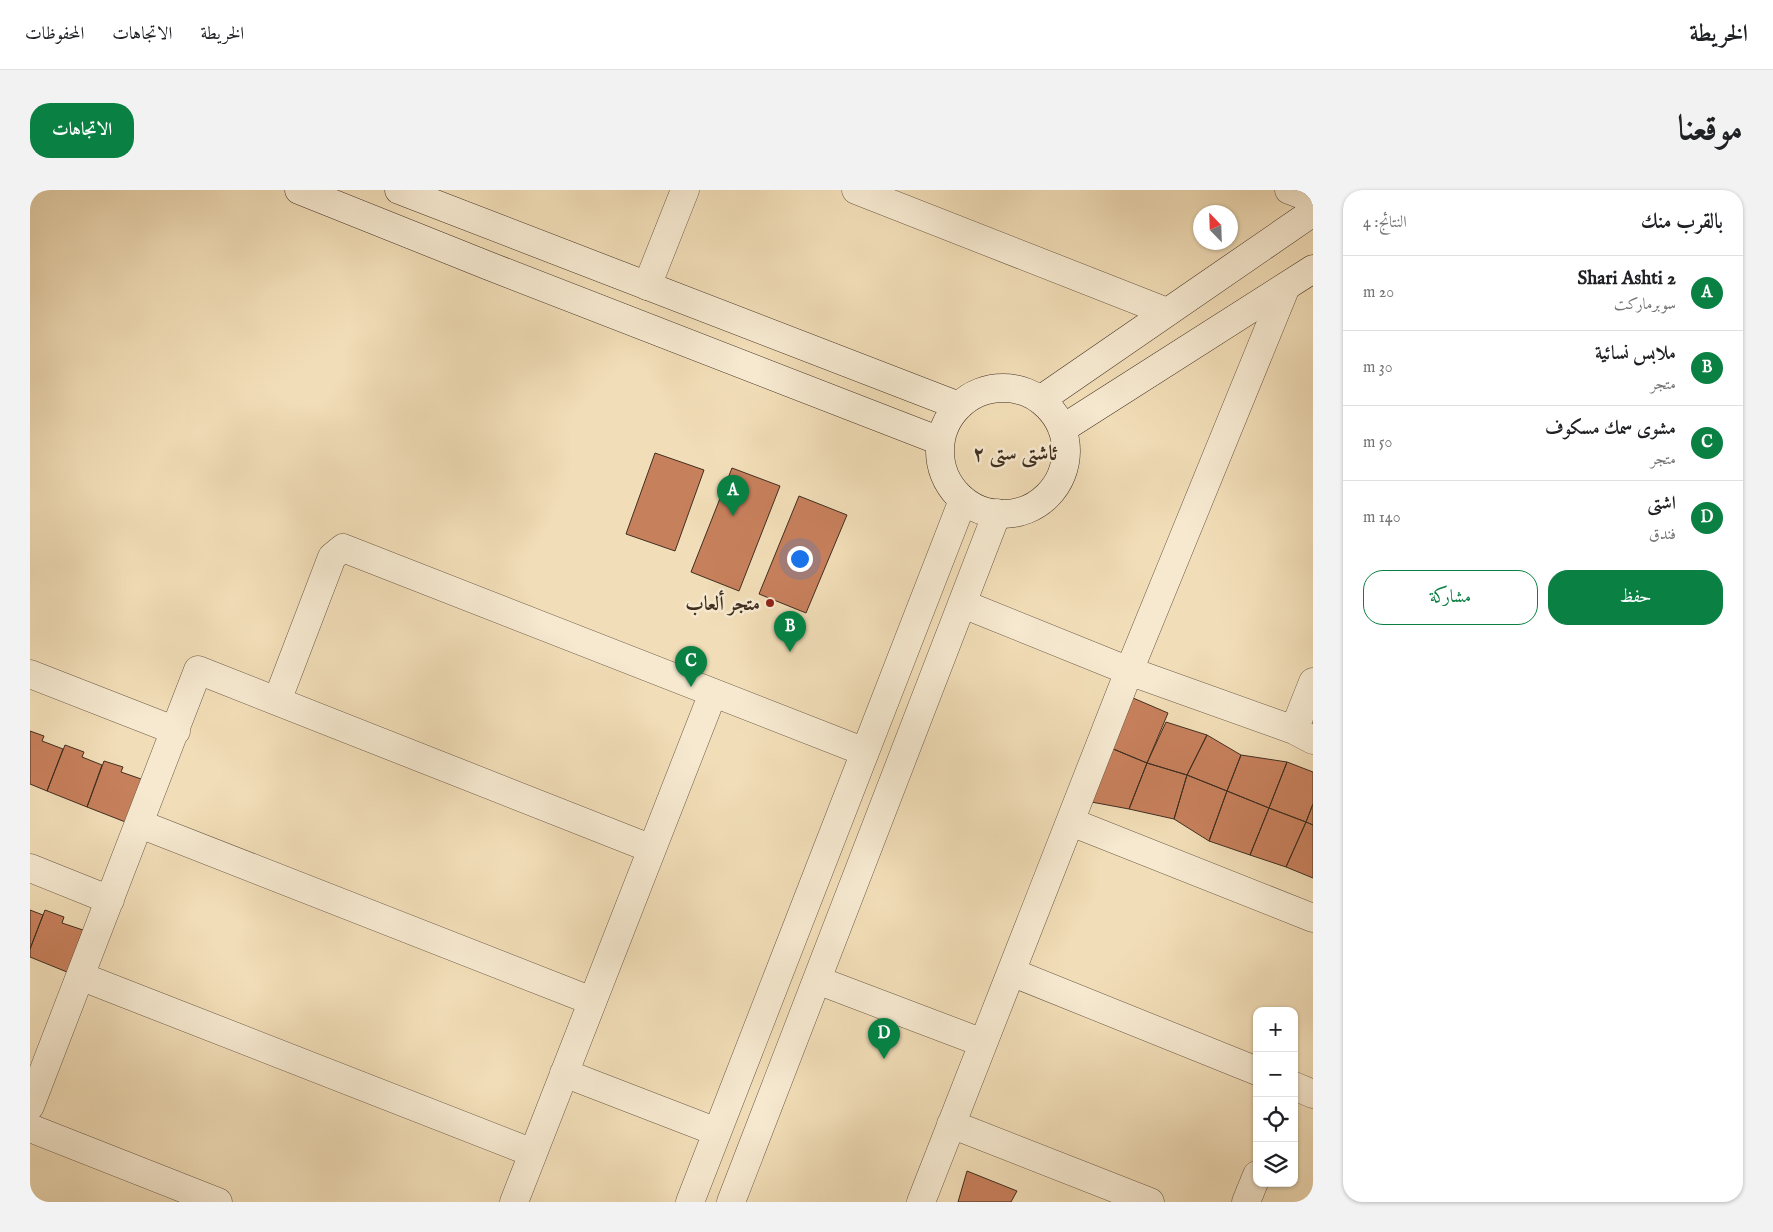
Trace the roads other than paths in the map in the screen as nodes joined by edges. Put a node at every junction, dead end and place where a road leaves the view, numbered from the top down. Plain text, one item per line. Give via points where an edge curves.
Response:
1 (299, 190) edge
2 (399, 190) edge
3 (685, 190) edge
4 (1289, 190) edge
5 (873, 193) edge
6 (440, 198) edge
7 (1313, 200) edge
8 (1313, 212) edge
9 (503, 231) junction
10 (489, 266) junction
11 (1313, 270) edge
12 (647, 286) junction
13 (1284, 289) junction
14 (1168, 312) junction
15 (1040, 400) junction
16 (959, 406) junction
17 (1062, 429) junction
18 (940, 441) junction
19 (963, 500) junction
20 (997, 513) junction
21 (962, 604) junction
22 (1129, 671) junction
23 (30, 674) edge
24 (1313, 682) edge
25 (714, 693) junction
26 (277, 701) junction
27 (176, 731) junction
28 (1304, 735) edge
29 (865, 752) junction
30 (1070, 822) junction
31 (140, 824) junction
32 (652, 849) junction
33 (30, 868) edge
34 (110, 900) junction
35 (1313, 918) edge
36 (1011, 972) junction
37 (80, 976) junction
38 (817, 980) junction
39 (592, 1002) junction
40 (983, 1043) junction
41 (40, 1049) edge
42 (1253, 1069) edge
43 (564, 1073) junction
44 (1298, 1088) edge
45 (1313, 1094) edge
46 (30, 1106) edge
47 (951, 1124) junction
48 (30, 1128) edge
49 (717, 1132) junction
50 (533, 1153) junction
51 (1253, 1185) edge
52 (218, 1202) edge
53 (514, 1202) edge
54 (690, 1202) edge
55 (731, 1202) edge
56 (921, 1202) edge
57 (1150, 1202) edge
58 (1246, 1202) edge

1 - 10 street
2 - 6 street
3 - 12 street
4 - 7 street
5 - 14 street
6 - 9 street
8 - 14 street
9 - 10 street
9 - 12 street
10 - 18 street
11 - 13 street
12 - 16 street
13 - 17 street
13 - 22 street
14 - 15 street
15 - 16 street via 1007,388 990,389 973,395
15 - 17 street
16 - 18 street via 947,422
17 - 20 street via 1066,444 1065,460 1052,489 1028,508
18 - 19 street via 944,474
19 - 20 street
19 - 29 street
20 - 21 street
21 - 22 street
21 - 38 street
22 - 28 street
22 - 30 street
23 - 27 street
24 - 28 street
25 - 26 street via 344,548 332,557
25 - 29 street
25 - 32 street
26 - 27 street via 198,670
26 - 32 street
27 - 31 street
29 - 49 street
30 - 35 street
30 - 36 street
31 - 34 street
31 - 39 street
32 - 39 street
33 - 34 street
34 - 37 street
36 - 40 street
36 - 42 street
37 - 41 street
37 - 50 street
38 - 40 street
38 - 55 street
39 - 43 street
40 - 47 street
41 - 46 street
43 - 49 street
43 - 50 street
44 - 45 street
47 - 56 street
47 - 57 street
48 - 52 street
49 - 54 street
50 - 53 street
51 - 58 street

